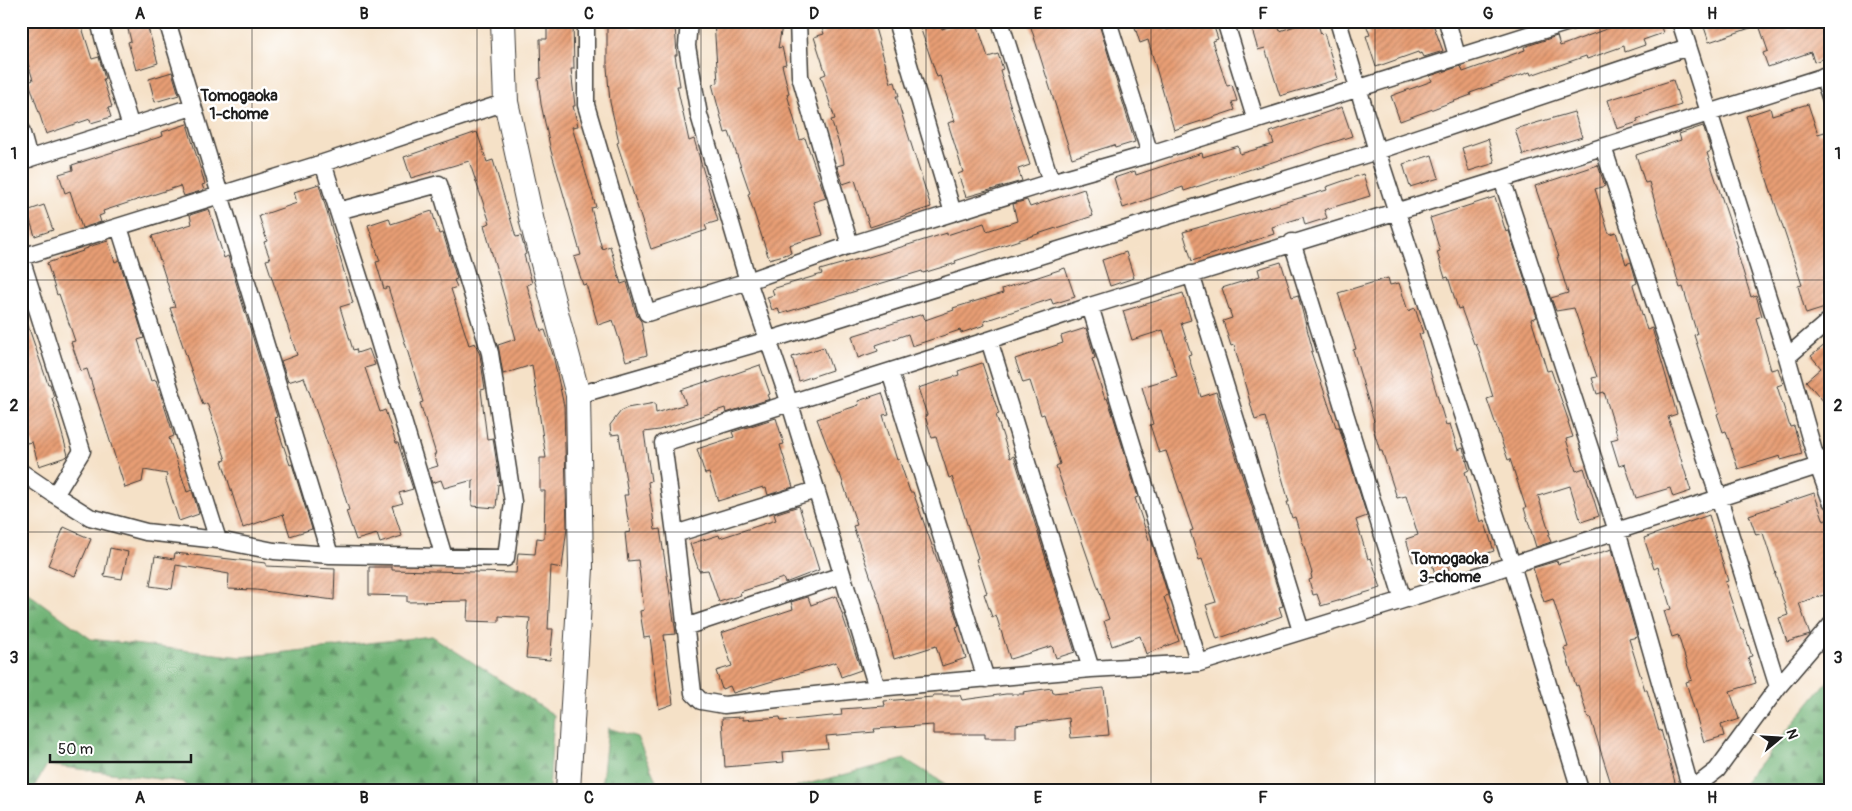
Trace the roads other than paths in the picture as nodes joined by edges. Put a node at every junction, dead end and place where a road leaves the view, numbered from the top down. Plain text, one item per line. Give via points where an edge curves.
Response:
1 (99, 21) edge
2 (167, 21) edge
3 (503, 21) edge
4 (586, 21) edge
5 (689, 21) edge
6 (798, 21) edge
7 (896, 21) edge
8 (1000, 21) edge
9 (1108, 21) edge
10 (1226, 21) edge
11 (1338, 21) edge
12 (1447, 21) edge
13 (1680, 21) edge
14 (1562, 23) edge
15 (1688, 47) junction
16 (1458, 56) junction
17 (1827, 75) edge
18 (1358, 88) junction
19 (1831, 100) edge
20 (506, 102) junction
21 (192, 107) junction
22 (1710, 112) junction
23 (1256, 121) junction
24 (130, 127) junction
25 (21, 130) edge
26 (1603, 147) junction
27 (1377, 151) junction
28 (1150, 154) junction
29 (25, 160) edge
30 (323, 163) junction
31 (1502, 179) junction
32 (1051, 182) junction
33 (219, 195) junction
34 (338, 211) junction
35 (1397, 212) junction
36 (953, 213) junction
37 (120, 227) junction
38 (1292, 242) junction
39 (850, 245) junction
40 (21, 258) edge
41 (1191, 274) junction
42 (748, 281) junction
43 (1090, 306) junction
44 (1831, 319) edge
45 (769, 340) junction
46 (989, 340) junction
47 (1787, 357) junction
48 (890, 372) junction
49 (578, 395) junction
50 (790, 404) junction
51 (1831, 455) edge
52 (1818, 466) junction
53 (21, 472) edge
54 (816, 490) junction
55 (55, 495) junction
56 (1719, 498) junction
57 (1831, 501) edge
58 (1617, 531) junction
59 (675, 534) junction
60 (218, 540) junction
61 (330, 555) junction
62 (444, 557) junction
63 (1512, 565) junction
64 (842, 575) junction
65 (1403, 600) junction
66 (1831, 625) edge
67 (685, 627) junction
68 (1301, 631) junction
69 (1199, 663) junction
70 (1091, 669) junction
71 (986, 679) junction
72 (1778, 687) junction
73 (877, 688) junction
74 (568, 790) edge
75 (1580, 790) edge
76 (1691, 790) edge

1 - 24 street
2 - 21 street
3 - 20 street
4 - 42 street via 586,104 647,313
5 - 42 street via 687,46 699,115
6 - 39 street via 800,76
7 - 36 street
8 - 32 street
9 - 28 street
10 - 23 street
11 - 18 street
12 - 16 street
13 - 15 street
14 - 16 street
15 - 22 street
15 - 27 street
16 - 18 street
17 - 19 street
17 - 22 street
18 - 23 street
18 - 27 street
20 - 30 street
20 - 49 street via 532,222
21 - 24 street
21 - 33 street
22 - 26 street
22 - 47 street
23 - 28 street
24 - 29 street
25 - 29 street
26 - 31 street
26 - 56 street
27 - 35 street
27 - 45 street
28 - 32 street
30 - 33 street
30 - 34 street
31 - 35 street
31 - 58 street
32 - 36 street
33 - 37 street
33 - 61 street
34 - 62 street
34 - 62 street via 439,184 456,237 490,353 513,502 506,558
35 - 38 street
35 - 63 street
36 - 39 street
37 - 40 street
37 - 60 street
38 - 41 street
38 - 65 street
39 - 42 street
40 - 55 street via 82,451
41 - 43 street
41 - 68 street
42 - 45 street
43 - 46 street
43 - 69 street
44 - 47 street
45 - 49 street
45 - 50 street
46 - 48 street
46 - 70 street
47 - 52 street
48 - 50 street
48 - 71 street
49 - 74 street via 581,568
50 - 54 street
50 - 59 street via 663,443
51 - 52 street
52 - 56 street
52 - 57 street
53 - 55 street
54 - 59 street
54 - 64 street
55 - 60 street via 90,517 146,532
56 - 58 street
56 - 72 street
58 - 63 street
58 - 76 street
59 - 67 street
60 - 61 street via 274,551
61 - 62 street
63 - 65 street
63 - 75 street
64 - 67 street
64 - 73 street
65 - 68 street
66 - 72 street
67 - 73 street via 693,693 701,701 724,704 766,701
68 - 69 street
69 - 70 street
70 - 71 street
71 - 73 street
72 - 76 street via 1717,770

